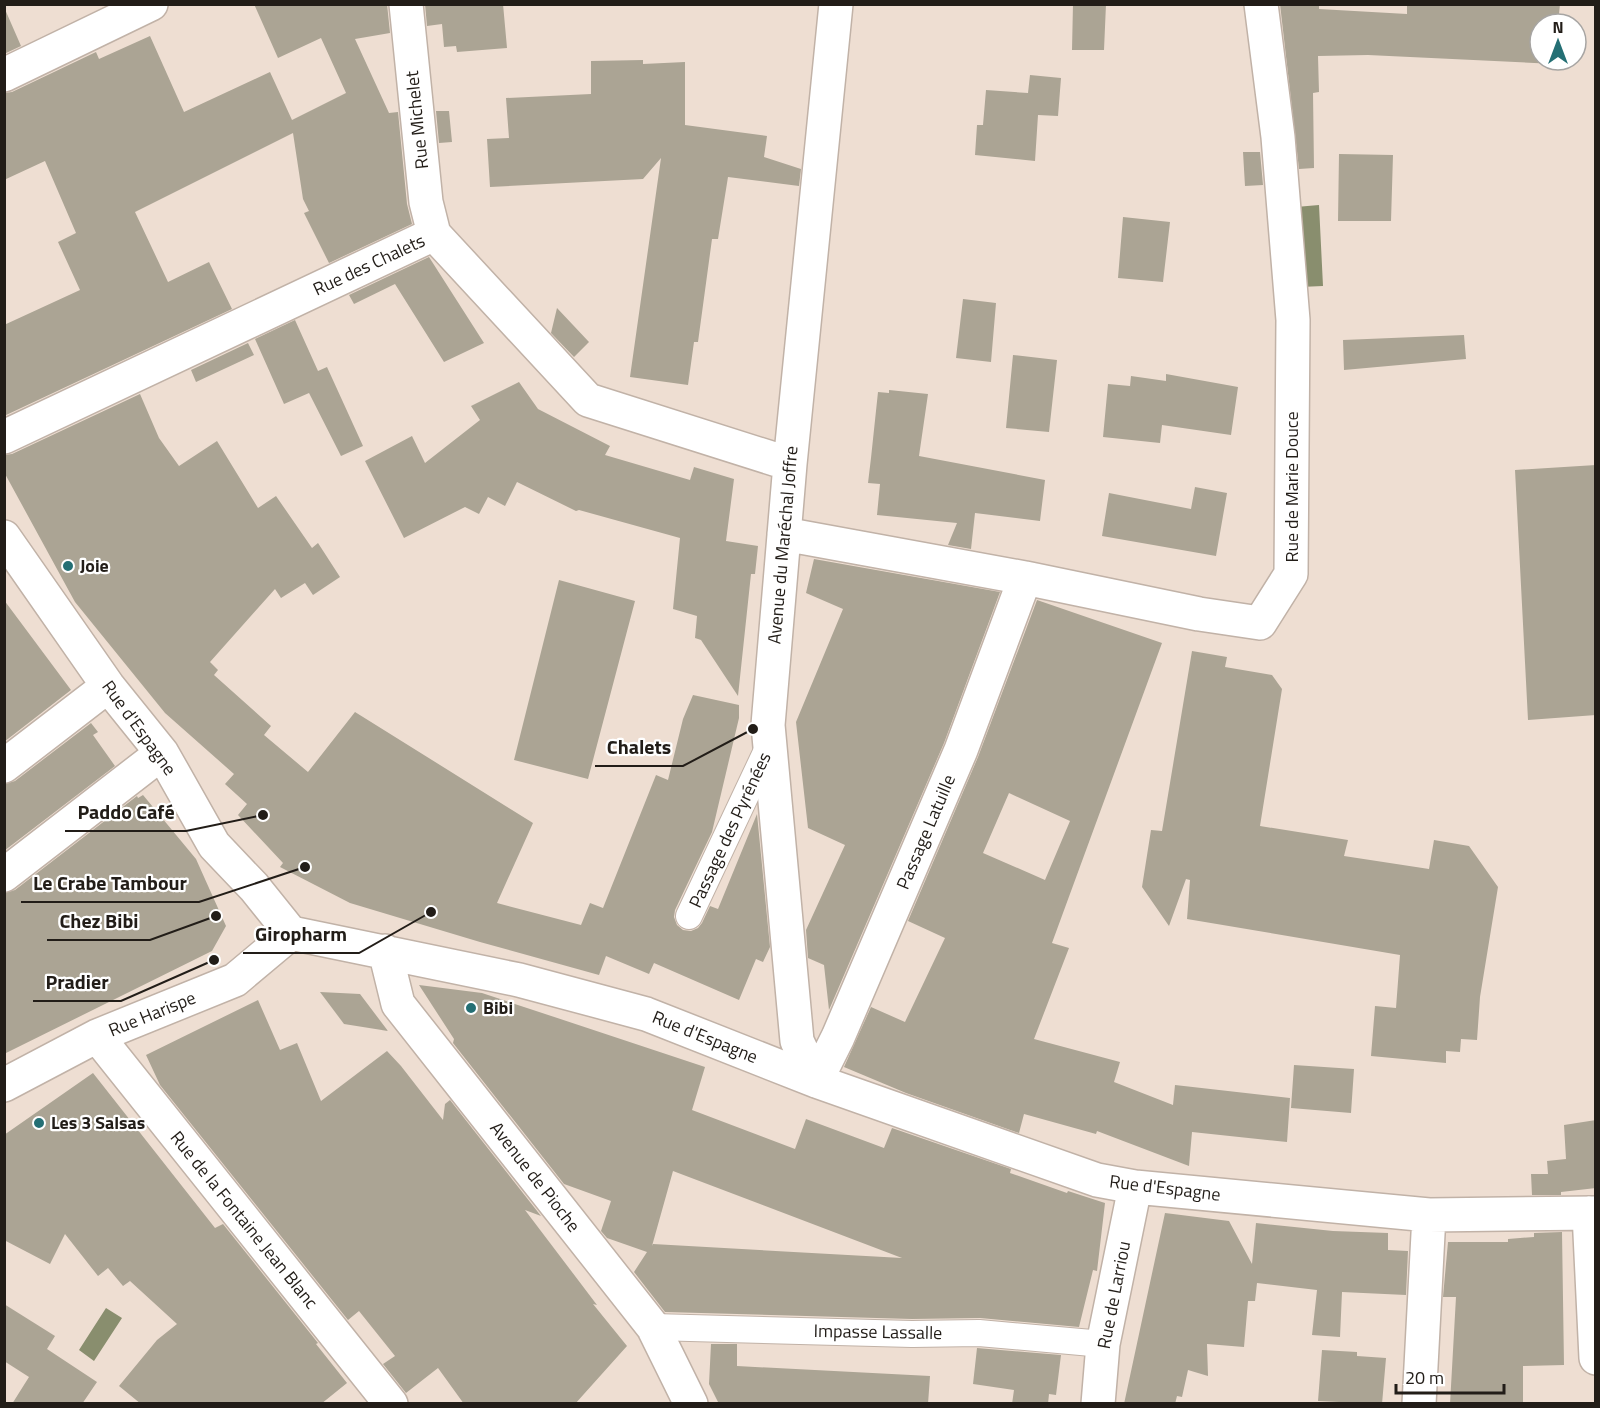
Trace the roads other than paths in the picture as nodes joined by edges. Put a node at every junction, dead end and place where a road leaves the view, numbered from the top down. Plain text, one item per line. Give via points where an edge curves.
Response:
1 (151, 4) edge
2 (406, 4) edge
3 (836, 4) edge
4 (1261, 4) edge
5 (4, 75) edge
6 (434, 234) junction
7 (4, 437) edge
8 (790, 464) junction
9 (784, 534) junction
10 (4, 537) edge
11 (1025, 578) junction
12 (108, 687) junction
13 (770, 744) junction
14 (162, 753) junction
15 (4, 765) edge
16 (4, 875) edge
17 (689, 916) dead end
18 (291, 933) junction
19 (385, 951) junction
20 (97, 1036) junction
21 (816, 1081) junction
22 (4, 1085) edge
23 (1135, 1187) junction
24 (1592, 1213) edge
25 (1429, 1215) junction
26 (653, 1327) junction
27 (1103, 1344) junction
28 (1596, 1358) edge
29 (385, 1401) edge
30 (691, 1404) edge
31 (1098, 1404) edge
32 (1419, 1404) edge

1 - 5 street
2 - 6 street, Rue Michelet via 426,202
3 - 8 street, Avenue du Maréchal Joffre
4 - 11 street, Rue de Marie Douce via 1278,137 1293,320 1291,574 1260,622 1199,614
6 - 7 street, Rue des Chalets
6 - 8 street, Rue des Chalets via 588,400
8 - 9 street, Avenue du Maréchal Joffre
9 - 11 street, Rue de Marie Douce
9 - 13 street, Avenue du Maréchal Joffre via 768,724
10 - 12 street, Rue d'Espagne
11 - 21 street, Passage Latuille via 961,750
12 - 14 street, Rue d'Espagne
12 - 15 street
13 - 17 street, Passage des Pyrénées
13 - 21 street, Avenue du Maréchal Joffre via 797,1041
14 - 16 street
14 - 18 street, Rue d'Espagne via 214,845
18 - 19 street, Rue d'Espagne
18 - 20 street, Rue Harispe via 235,980
19 - 21 street, Rue d'Espagne via 519,980 646,1014
19 - 26 street, Avenue de Pioche via 398,1004
20 - 22 street, Rue Harispe
20 - 29 street, Rue de la Fontaine Jean Blanc
21 - 23 street, Rue d'Espagne via 1097,1180
23 - 25 street, Rue d'Espagne
23 - 27 street, Rue de Larriou
24 - 25 street, Rue d'Espagne
24 - 28 street
25 - 32 street
26 - 27 street, Impasse Lassalle via 979,1334
26 - 30 street, Avenue de Pioche
27 - 31 street, Rue de Larriou

